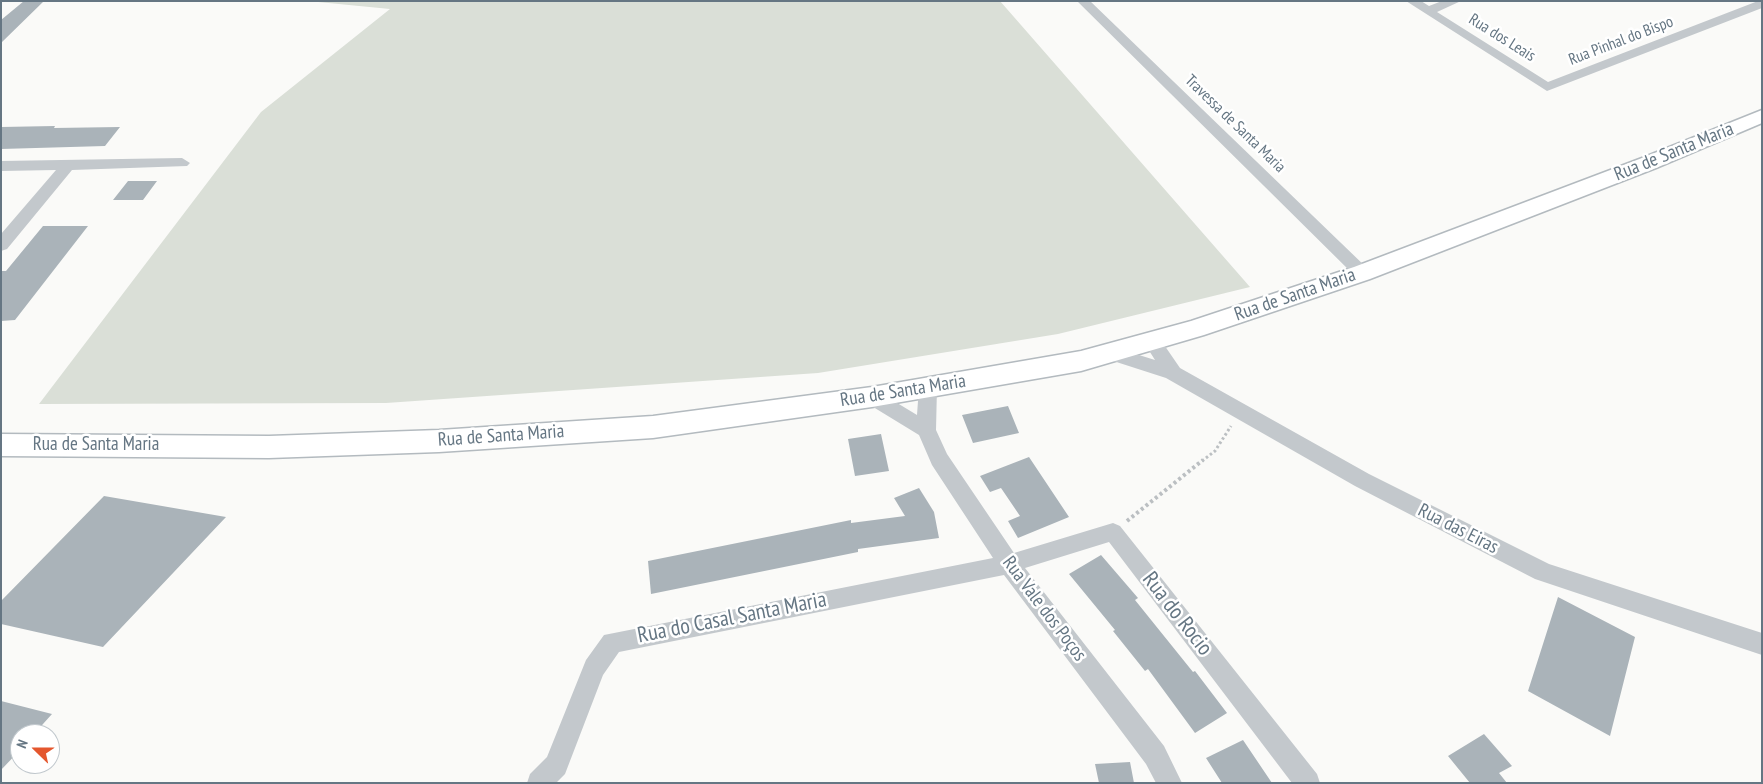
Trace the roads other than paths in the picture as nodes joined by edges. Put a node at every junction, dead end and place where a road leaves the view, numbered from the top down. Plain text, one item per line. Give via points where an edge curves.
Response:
1 (1083, 1) edge
2 (1412, 1) edge
3 (1455, 1) edge
4 (1762, 4) edge
5 (1427, 11) junction
6 (1547, 87) joint
7 (1762, 116) edge
8 (182, 164) dead end
9 (68, 165) junction
10 (1, 166) edge
11 (1, 245) edge
12 (1362, 273) junction
13 (1152, 341) junction
14 (1110, 353) junction
15 (1173, 372) junction
16 (928, 387) junction
17 (872, 397) junction
18 (926, 430) junction
19 (1, 445) edge
20 (1009, 564) junction
21 (1762, 644) edge
22 (539, 783) edge
23 (1170, 783) edge
24 (1308, 783) edge

1 - 12 street, Travessa de Santa Maria
2 - 5 street, Rua dos Leais
3 - 5 street
4 - 6 street, Rua Pinhal do Bispo
5 - 6 street, Rua dos Leais
7 - 12 street, Rua de Santa Maria
8 - 9 street
9 - 10 street
9 - 11 street
12 - 13 street, Rua de Santa Maria
13 - 14 street, Rua de Santa Maria
13 - 15 street, Rua das Eiras
14 - 15 street, Rua das Eiras
14 - 16 street, Rua de Santa Maria via 1081,361
15 - 21 street, Rua das Eiras via 1362,480 1543,572
16 - 17 street, Rua de Santa Maria
16 - 18 street, Rua Vale dos Poços
17 - 18 street
17 - 19 street, Rua de Santa Maria via 653,427 439,441 269,446
18 - 20 street, Rua Vale dos Poços via 939,459
20 - 22 street, Rua do Casal Santa Maria via 612,643 594,668 556,765
20 - 23 street, Rua Vale dos Poços via 1155,755
20 - 24 street, Rua do Rocio via 1113,532

